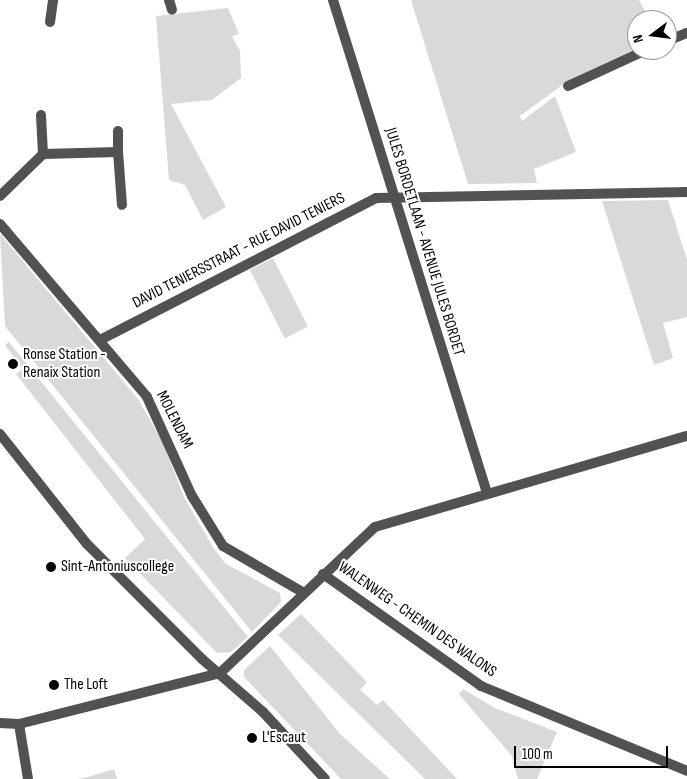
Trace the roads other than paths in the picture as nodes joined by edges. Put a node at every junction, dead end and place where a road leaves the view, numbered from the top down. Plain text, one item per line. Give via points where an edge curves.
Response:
1 (52, 0) edge
2 (333, 0) edge
3 (50, 22) dead end
4 (627, 59) edge
5 (568, 86) dead end
6 (41, 114) dead end
7 (118, 132) dead end
8 (118, 152) junction
9 (44, 154) junction
10 (687, 192) edge
11 (0, 196) edge
12 (394, 196) junction
13 (122, 205) dead end
14 (0, 224) edge
15 (100, 340) junction
16 (0, 434) edge
17 (687, 436) edge
18 (487, 493) junction
19 (324, 574) junction
20 (304, 593) junction
21 (220, 673) junction
22 (0, 723) edge
23 (19, 724) junction
24 (687, 771) edge
25 (28, 779) edge
26 (325, 779) edge

1 - 3 street
2 - 12 street, JULES BORDETLAAN - AVENUE JULES BORDET
4 - 5 street
6 - 9 street
7 - 8 street
8 - 9 street
8 - 13 street
9 - 11 street
10 - 12 street, DAVID TENIERSSTRAAT - RUE DAVID TENIERS
12 - 15 street, DAVID TENIERSSTRAAT - RUE DAVID TENIERS via 370,200
12 - 18 street, JULES BORDETLAAN - AVENUE JULES BORDET
14 - 15 street, MOLENDAM
15 - 20 street, MOLENDAM via 158,415 192,496 223,546
16 - 21 street via 87,544
17 - 18 street
18 - 19 street via 375,527
19 - 20 street
19 - 24 street, WALENWEG - CHEMIN DES WALONS via 481,686
20 - 21 street
21 - 23 street
21 - 26 street
22 - 23 street
23 - 25 street

